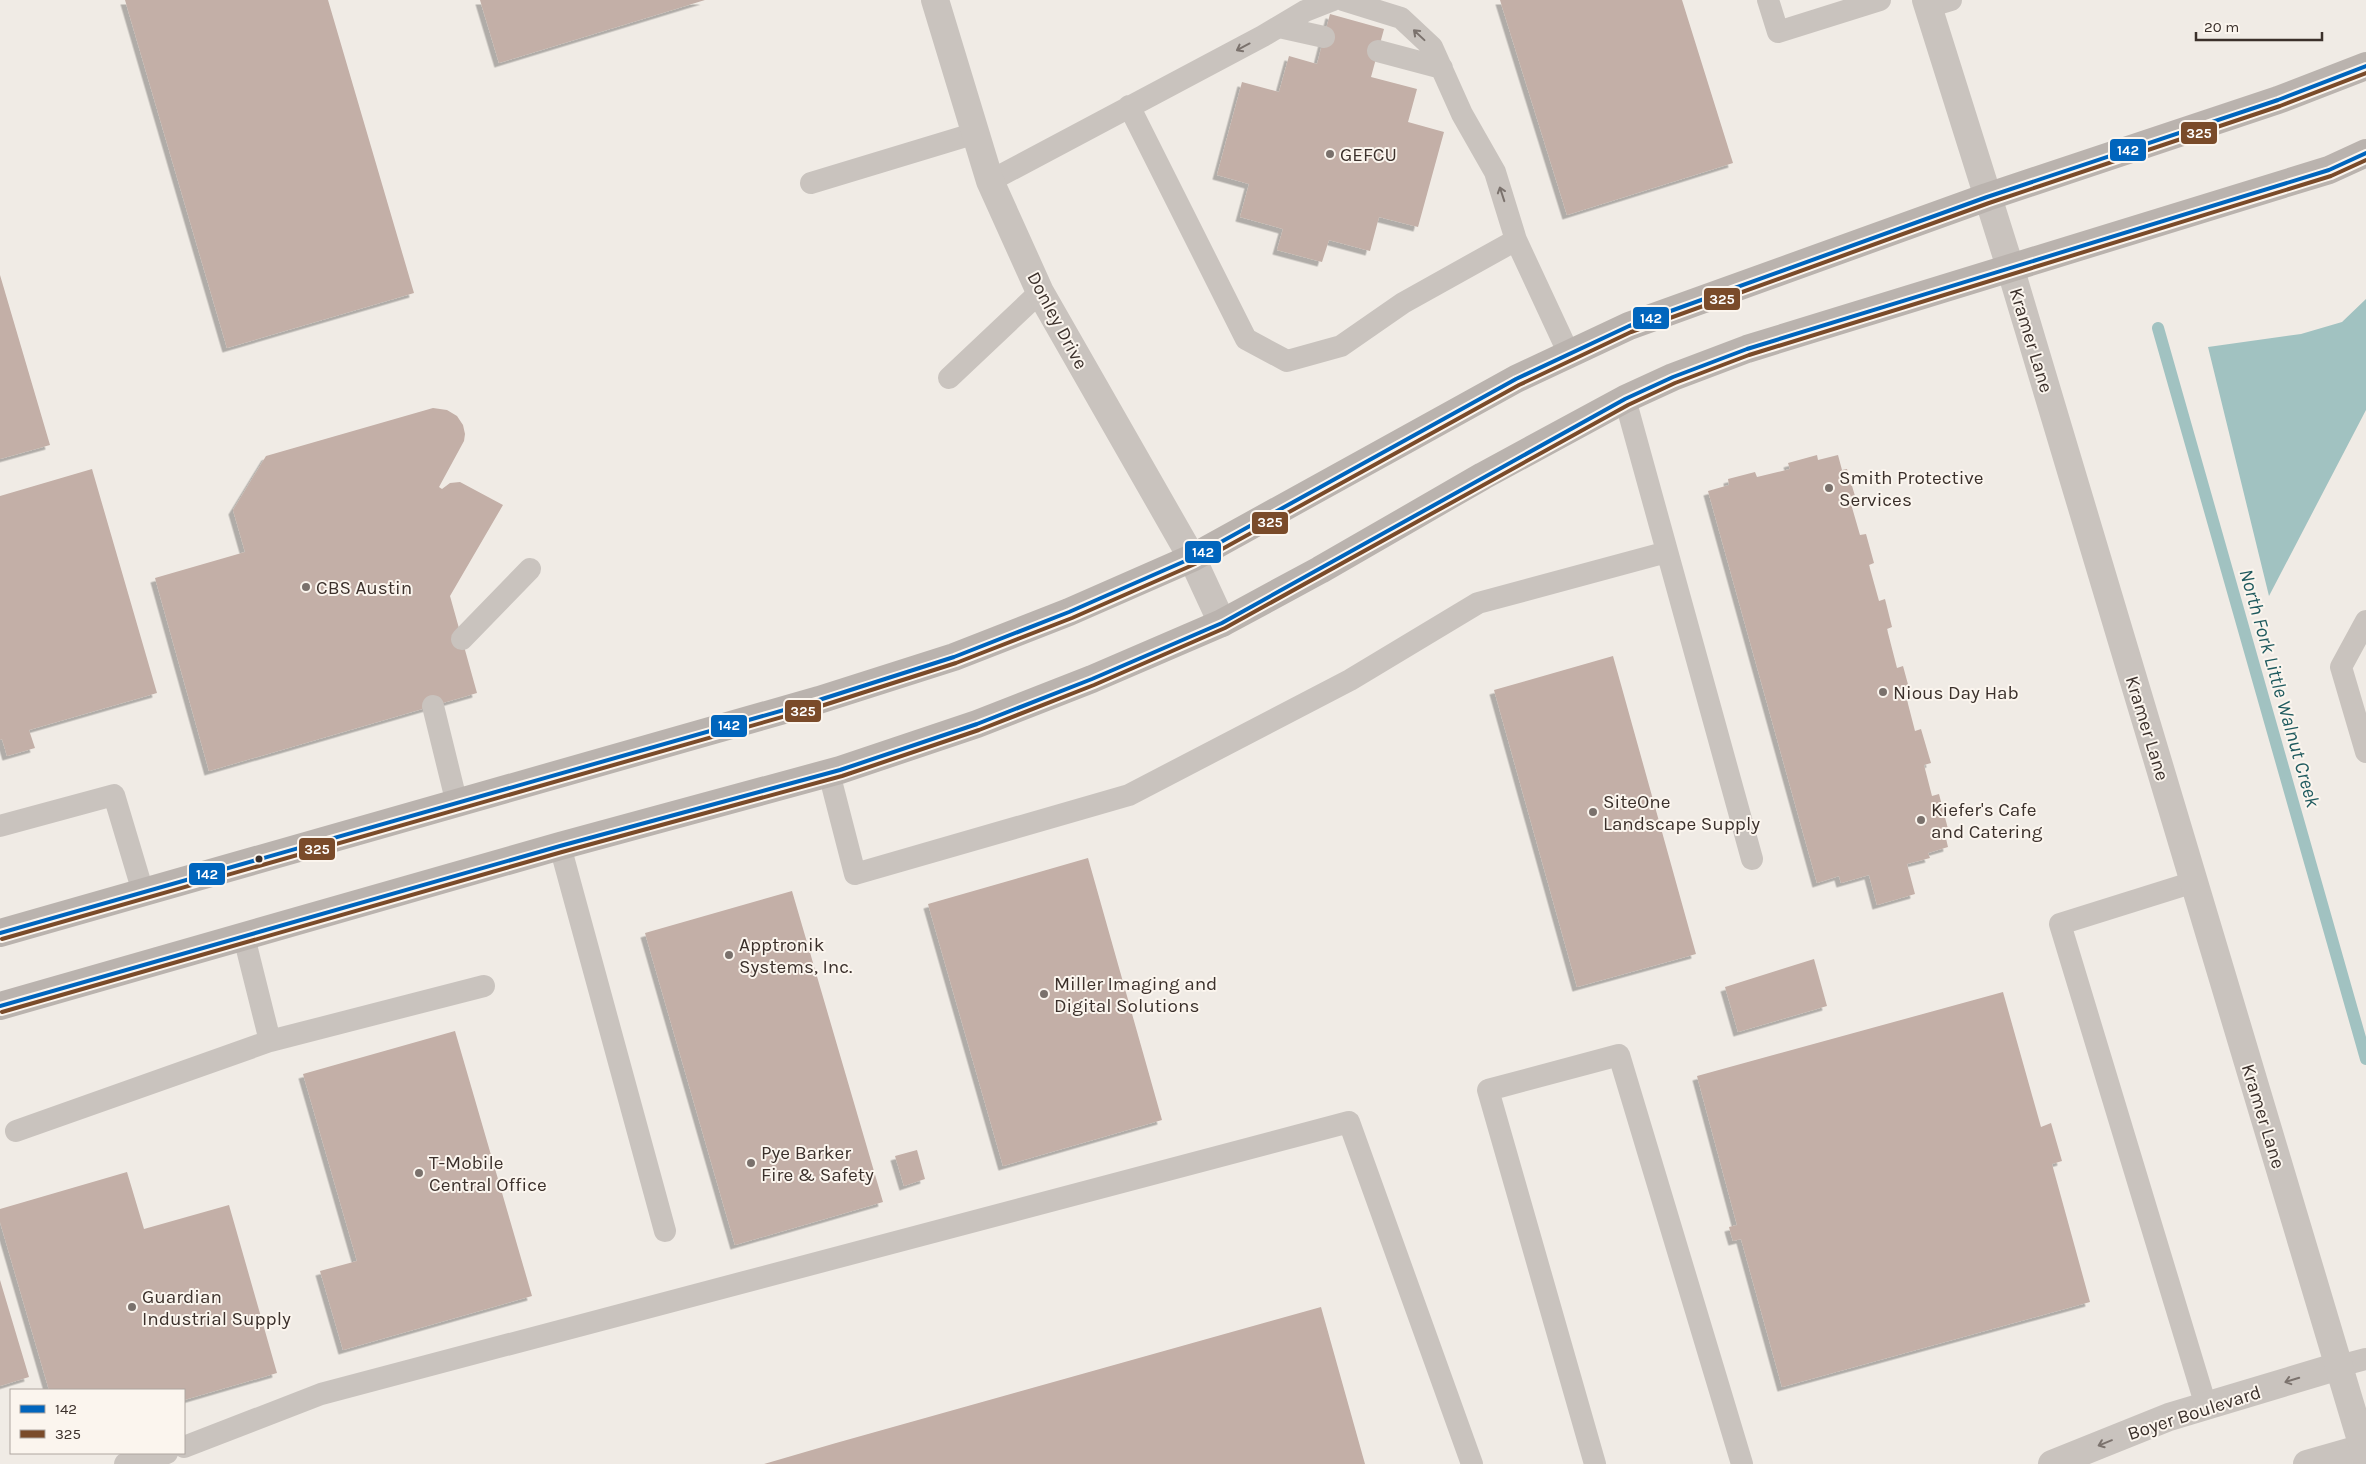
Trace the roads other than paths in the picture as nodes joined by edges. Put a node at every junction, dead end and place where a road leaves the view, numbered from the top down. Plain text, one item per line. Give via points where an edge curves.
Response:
1 (935, 0) edge
2 (1333, 0) edge
3 (1342, 0) edge
4 (1768, 0) edge
5 (1880, 0) edge
6 (1935, 2) edge
7 (1279, 27) junction
8 (1324, 37) dead end
9 (1378, 51) dead end
10 (2366, 66) edge
11 (1442, 68) junction
12 (1129, 106) junction
13 (976, 133) junction
14 (2366, 153) edge
15 (990, 181) junction
16 (811, 183) dead end
17 (1987, 197) junction
18 (1516, 240) junction
19 (2010, 267) junction
20 (1040, 292) junction
21 (1569, 354) junction
22 (950, 378) dead end
23 (1625, 399) junction
24 (1668, 552) junction
25 (1192, 558) junction
26 (530, 570) dead end
27 (2366, 621) edge
28 (1222, 623) junction
29 (462, 639) dead end
30 (433, 706) dead end
31 (2366, 752) edge
32 (830, 773) junction
33 (456, 804) junction
34 (0, 826) edge
35 (560, 846) junction
36 (1752, 858) dead end
37 (2194, 882) junction
38 (143, 892) junction
39 (0, 933) edge
40 (244, 936) junction
41 (484, 986) dead end
42 (0, 1006) edge
43 (270, 1042) junction
44 (16, 1131) dead end
45 (665, 1231) dead end
46 (2366, 1359) edge
47 (2339, 1366) junction
48 (2206, 1406) junction
49 (185, 1447) edge
50 (2365, 1450) edge
51 (163, 1454) edge
52 (125, 1464) edge
53 (1472, 1464) edge
54 (1595, 1464) edge
55 (1742, 1464) edge
56 (2052, 1464) edge
57 (2307, 1464) edge

1 - 13 street, Donley Drive
2 - 7 lane via 1305,11
11 -> 3 lane via 1432,47 1400,18
4 - 5 lane via 1778,32
6 - 17 street, Kramer Lane
7 - 8 lane
7 -> 12 lane
9 - 11 lane
10 - 17 main road via 2278,100
18 -> 11 lane via 1495,172 1462,114
12 - 15 lane
12 - 18 lane via 1246,339 1287,361 1341,346 1403,303
13 - 15 street, Donley Drive
13 - 16 lane
14 - 19 main road via 2329,170
15 - 20 street, Donley Drive
17 - 19 street, Kramer Lane
17 - 21 main road via 1629,326
18 - 21 lane
19 - 23 main road via 1747,349
19 - 37 street, Kramer Lane
20 - 22 lane
20 - 25 street, Donley Drive
21 - 25 main road via 1516,379
23 - 24 lane
23 - 28 main road
24 - 32 lane via 1478,603 1350,680 1129,796 855,874
24 - 36 lane
25 - 28 street, Donley Drive
25 - 33 main road via 1069,612 954,657 819,700
26 - 29 lane
27 - 31 lane via 2341,667
28 - 32 main road via 1092,680
30 - 33 lane
32 - 35 main road
33 - 38 main road
34 - 38 lane via 114,795
35 - 40 main road
35 - 45 lane
37 - 47 street, Kramer Lane
37 - 48 lane via 2060,924
38 - 39 main road
40 - 42 main road
40 - 43 lane
41 - 43 lane
43 - 44 lane
46 - 47 lane
47 -> 48 street, Boyer Boulevard
47 - 50 street, Kramer Lane
48 -> 56 street, Boyer Boulevard via 2168,1417
49 - 53 lane via 322,1394 1349,1122
50 - 57 street
51 - 52 lane
54 - 55 lane via 1488,1090 1619,1055

